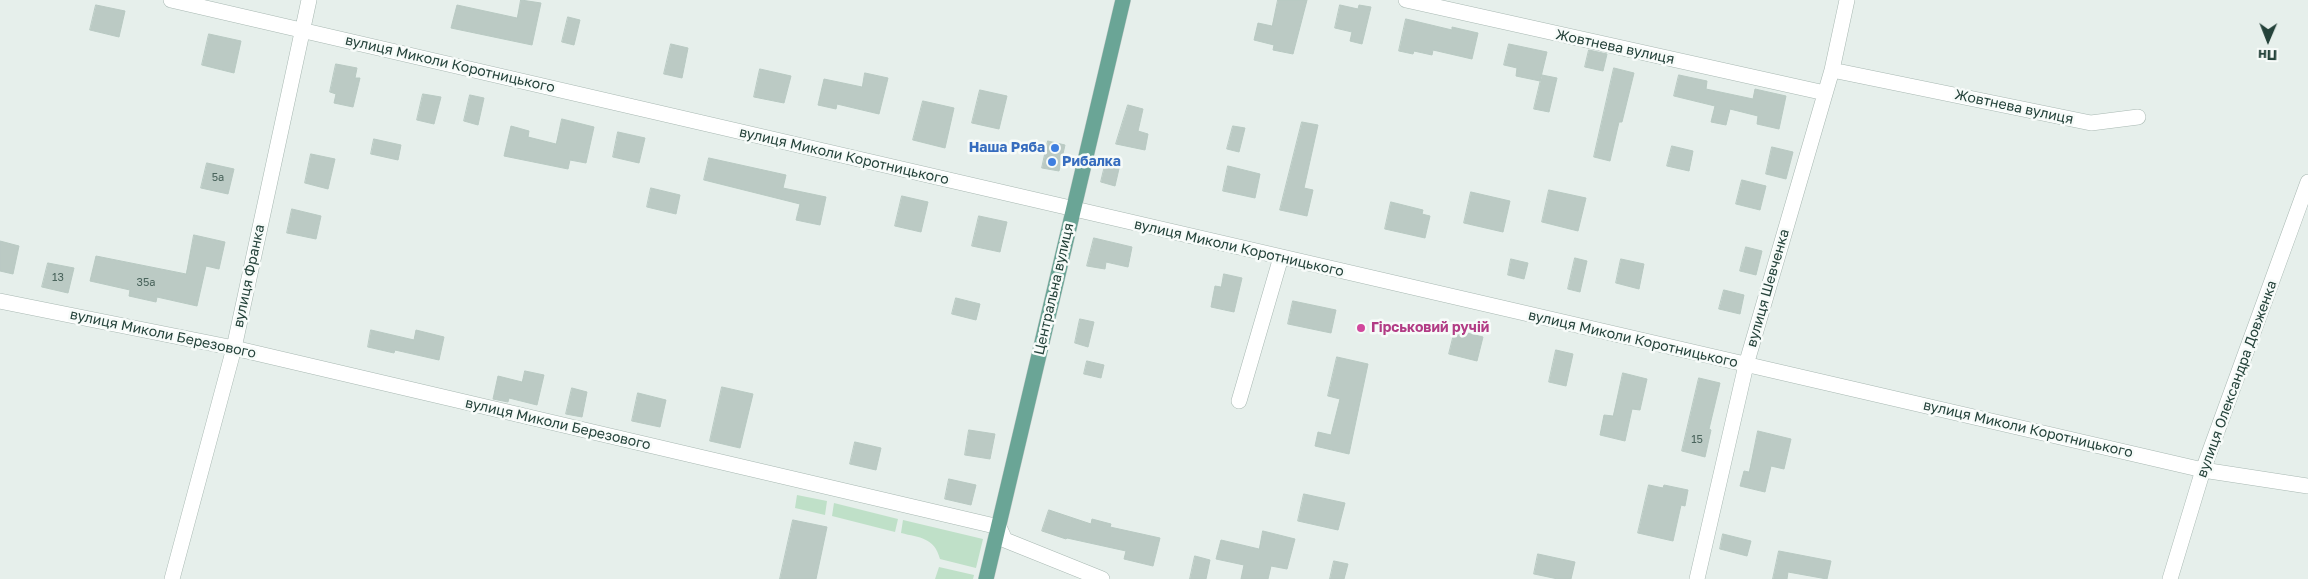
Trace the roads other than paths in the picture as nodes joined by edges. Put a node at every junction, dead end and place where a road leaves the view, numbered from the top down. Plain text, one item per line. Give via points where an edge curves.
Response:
1 (171, 0) edge
2 (308, 0) edge
3 (1123, 0) edge
4 (1406, 0) edge
5 (1847, 0) edge
6 (302, 30) junction
7 (1832, 70) junction
8 (1825, 93) junction
9 (2138, 117) dead end
10 (2308, 182) edge
11 (1072, 209) junction
12 (1281, 257) junction
13 (0, 301) edge
14 (234, 348) junction
15 (1746, 365) junction
16 (1240, 401) dead end
17 (2204, 470) junction
18 (2308, 486) edge
19 (999, 527) junction
20 (172, 579) edge
21 (986, 579) edge
22 (1102, 579) edge
23 (1697, 579) edge
24 (2170, 579) edge

1 - 6 street, вулиця Миколи Коротницького
2 - 6 street, вулиця Франка
3 - 11 main road, Центральна вулиця
4 - 8 street, Жовтнева вулиця
5 - 7 street, вулиця Шевченка
6 - 11 street, вулиця Миколи Коротницького
6 - 14 street, вулиця Франка
7 - 8 street, вулиця Шевченка
7 - 9 street, Жовтнева вулиця via 2091,123
8 - 15 street, вулиця Шевченка
10 - 17 street, вулиця Олександра Довженка
11 - 12 street, вулиця Миколи Коротницького
11 - 19 main road, Центральна вулиця
12 - 15 street, вулиця Миколи Коротницького
12 - 16 street
13 - 14 street, вулиця Миколи Березового
14 - 19 street, вулиця Миколи Березового
14 - 20 street, вулиця Франка
15 - 17 street, вулиця Миколи Коротницького
15 - 23 street, вулиця Шевченка
17 - 18 street, вулиця Миколи Коротницького
17 - 24 street, вулиця Олександра Довженка
19 - 21 main road, Центральна вулиця
19 - 22 street via 1005,540

